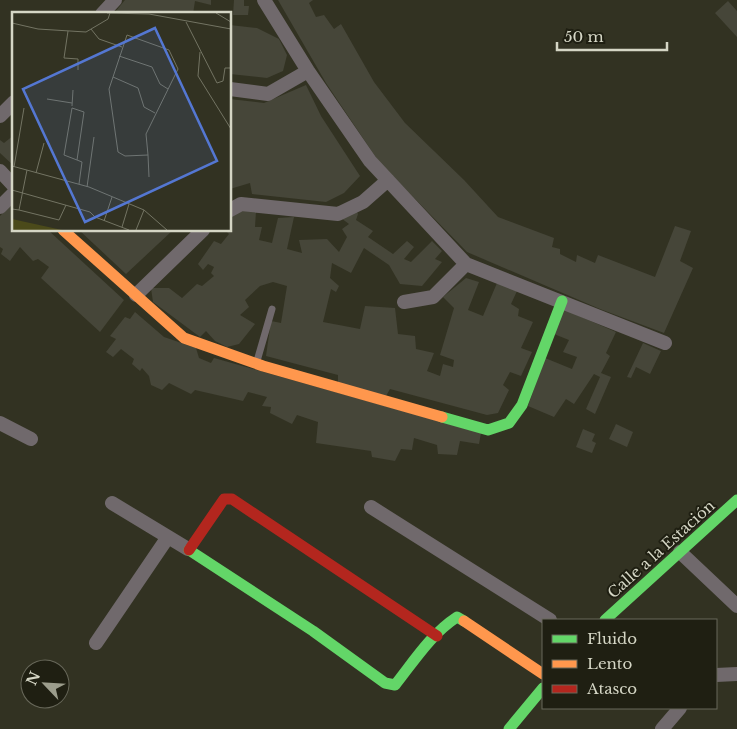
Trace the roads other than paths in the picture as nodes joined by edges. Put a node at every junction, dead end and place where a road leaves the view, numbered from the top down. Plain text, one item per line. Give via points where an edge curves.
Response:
1 (115, 0) edge
2 (264, 0) edge
3 (104, 12) edge
4 (308, 70) junction
5 (231, 89) edge
6 (12, 104) edge
7 (0, 116) edge
8 (0, 171) edge
9 (388, 180) junction
10 (12, 184) edge
11 (12, 195) edge
12 (0, 208) edge
13 (231, 209) edge
14 (64, 231) edge
15 (202, 231) edge
16 (466, 264) junction
17 (136, 295) junction
18 (562, 301) junction
19 (404, 302) dead end
20 (272, 309) dead end
21 (665, 343) dead end
22 (256, 364) junction
23 (0, 423) edge
24 (31, 439) dead end
25 (737, 500) edge
26 (112, 503) dead end
27 (370, 508) dead end
28 (168, 537) junction
29 (188, 549) junction
30 (680, 552) junction
31 (737, 606) edge
32 (548, 619) edge
33 (606, 619) edge
34 (437, 636) junction
35 (96, 644) dead end
36 (542, 673) edge
37 (737, 674) edge
38 (717, 675) edge
39 (542, 689) edge
40 (679, 709) edge
41 (508, 729) edge
42 (662, 729) edge

1 - 3 street
2 - 4 street
4 - 5 street via 268,94
4 - 9 street via 370,161
6 - 7 street
8 - 10 street
9 - 13 street via 363,202 338,214 241,204
9 - 16 street
11 - 12 street
14 - 17 street
15 - 17 street
16 - 18 street
16 - 19 street via 433,297
17 - 22 street via 184,338
18 - 21 street
18 - 22 street via 522,405 509,423 488,430
20 - 22 lane
23 - 24 street
25 - 30 street, Calle a la Estación
26 - 28 street
27 - 32 street
28 - 29 street
28 - 35 street
29 - 34 street via 314,631 385,683 395,685
29 - 34 street via 224,499 232,498
30 - 31 street
30 - 33 street, Calle a la Estación
34 - 36 street via 448,622 458,617
37 - 38 street
39 - 41 street
40 - 42 street

